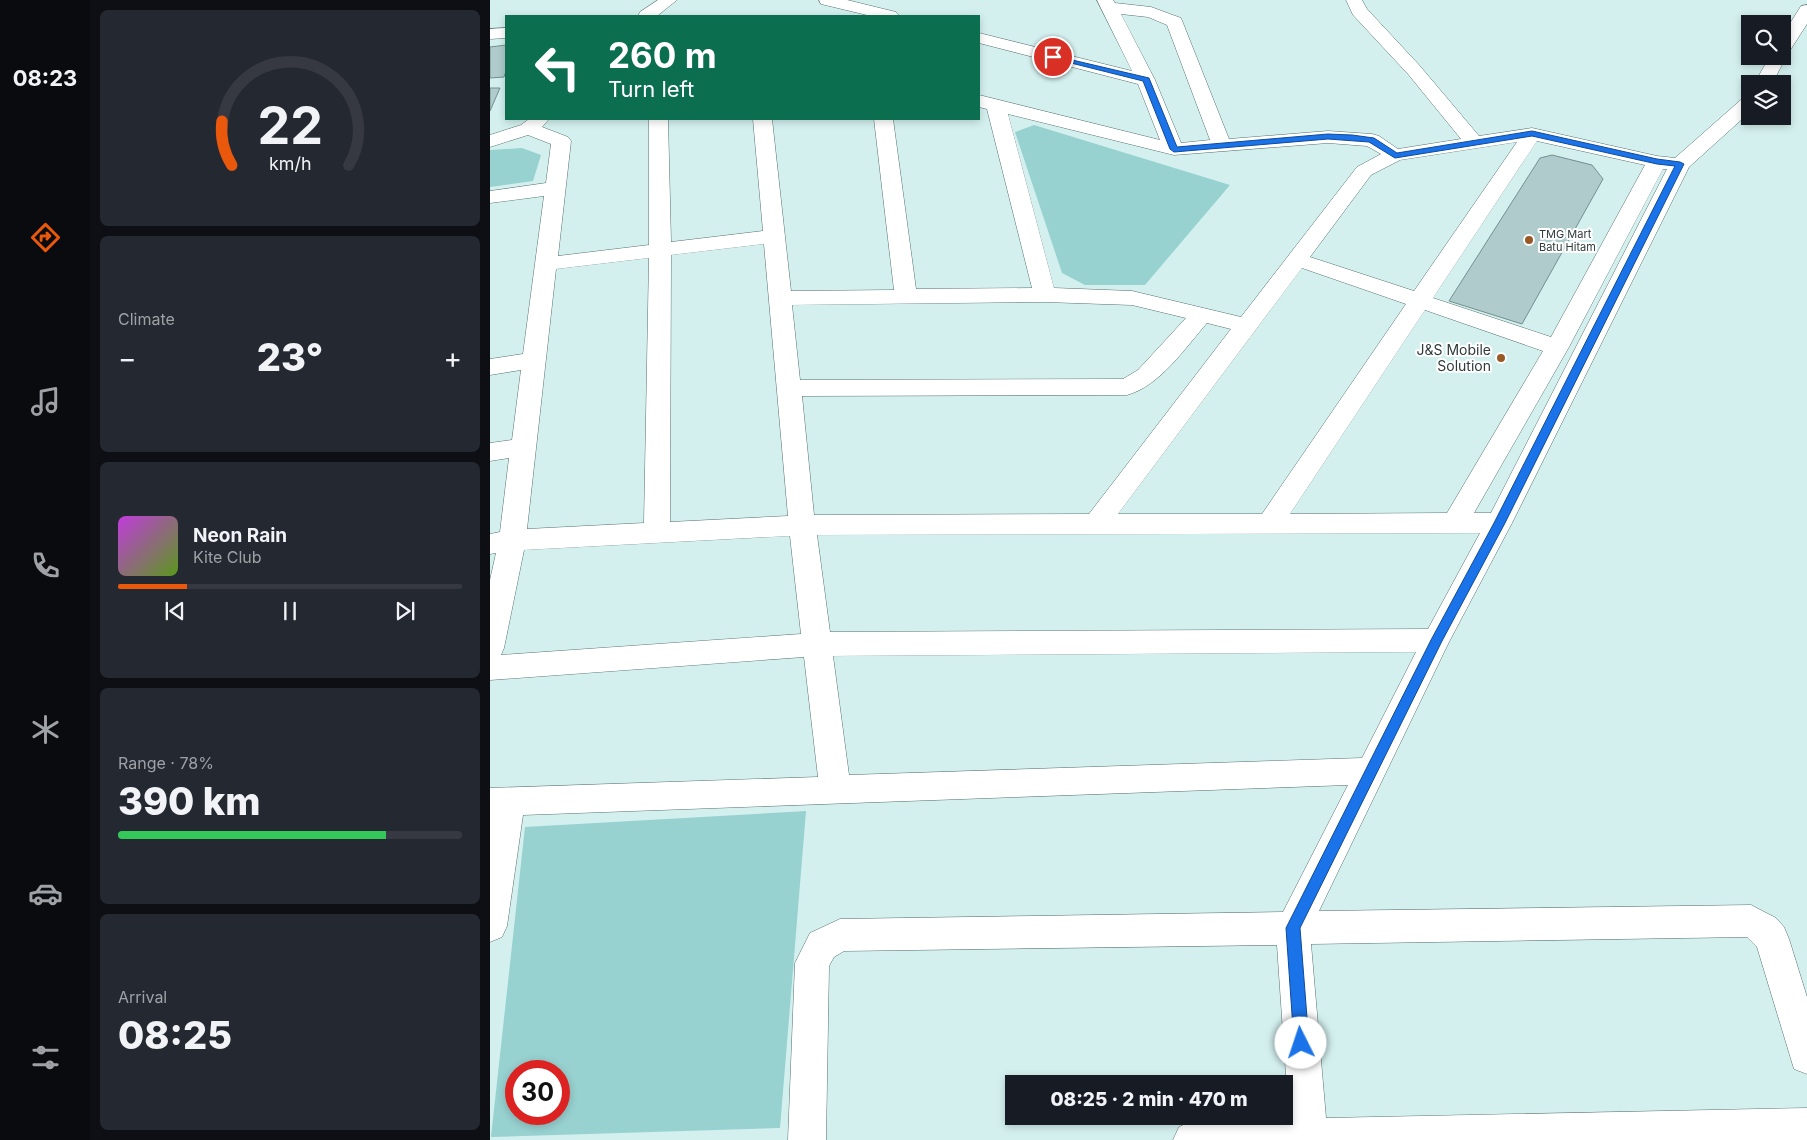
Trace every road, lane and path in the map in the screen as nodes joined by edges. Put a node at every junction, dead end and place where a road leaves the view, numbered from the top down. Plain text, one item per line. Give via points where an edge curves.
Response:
1 (669, 0) edge
2 (827, 0) edge
3 (1354, 0) edge
4 (1107, 4) edge
5 (1807, 10) edge
6 (647, 15) edge
7 (886, 15) edge
8 (505, 33) edge
9 (490, 34) edge
10 (1791, 36) edge
11 (980, 38) edge
12 (1146, 80) junction
13 (988, 104) edge
14 (1741, 110) edge
15 (658, 120) edge
16 (763, 120) edge
17 (884, 120) edge
18 (534, 124) edge
19 (1532, 134) junction
20 (490, 141) edge
21 (1474, 143) junction
22 (1222, 145) junction
23 (1174, 149) junction
24 (1395, 155) junction
25 (1657, 162) junction
26 (1680, 164) junction
27 (555, 188) junction
28 (490, 197) edge
29 (774, 236) junction
30 (660, 250) junction
31 (1296, 259) junction
32 (545, 264) junction
33 (1045, 295) junction
34 (906, 297) junction
35 (780, 298) junction
36 (1420, 300) junction
37 (1202, 314) junction
38 (1246, 326) junction
39 (1557, 347) junction
40 (534, 360) junction
41 (490, 366) edge
42 (789, 388) junction
43 (523, 447) junction
44 (490, 452) edge
45 (1499, 523) junction
46 (1096, 524) junction
47 (1269, 524) junction
48 (1455, 524) junction
49 (802, 525) junction
50 (657, 532) junction
51 (501, 542) edge
52 (1436, 640) junction
53 (817, 644) junction
54 (490, 648) edge
55 (490, 668) edge
56 (1372, 771) junction
57 (835, 789) junction
58 (500, 801) edge
59 (490, 926) edge
60 (1293, 928) junction
61 (1807, 1056) edge
62 (1807, 1127) edge
63 (1309, 1139) edge
64 (807, 1140) edge
65 (1192, 1140) edge

1 - 6 street
2 - 7 street
3 - 21 street via 1359,11 1414,70
4 - 12 street
4 - 22 street via 1151,12 1174,22
5 - 10 street
8 - 9 street
11 - 12 street
12 - 23 street
13 - 23 street
13 - 33 street
14 - 26 street
15 - 30 street
16 - 29 street
17 - 34 street
18 - 20 street
18 - 27 street via 561,141
19 - 21 street
19 - 25 street
19 - 36 street
21 - 24 street
22 - 23 street
22 - 24 street via 1352,137 1372,140
24 - 31 street via 1364,171
25 - 26 street
25 - 39 street
26 - 45 street
27 - 28 street
27 - 32 street
29 - 30 street
29 - 35 street
30 - 32 street
30 - 50 street
31 - 36 street
31 - 38 street
32 - 40 street
33 - 34 street
33 - 37 street via 1132,298
34 - 35 street
35 - 42 street
36 - 39 street
36 - 47 street
37 - 38 street
37 - 42 street via 1146,376 1127,388
38 - 46 street
39 - 48 street
40 - 41 street
40 - 43 street
42 - 49 street
43 - 44 street
43 - 51 street
45 - 48 street
45 - 52 street
46 - 47 street
46 - 49 street
47 - 48 street
49 - 50 street
49 - 53 street
50 - 51 street
51 - 54 street
52 - 53 street
52 - 56 street
53 - 55 street
53 - 57 street
56 - 57 street
56 - 60 street
57 - 58 street
58 - 59 street
60 - 61 street via 1751,921 1764,928 1772,939
60 - 63 street
60 - 64 street via 840,935 822,945 812,963
62 - 63 street
63 - 65 street

